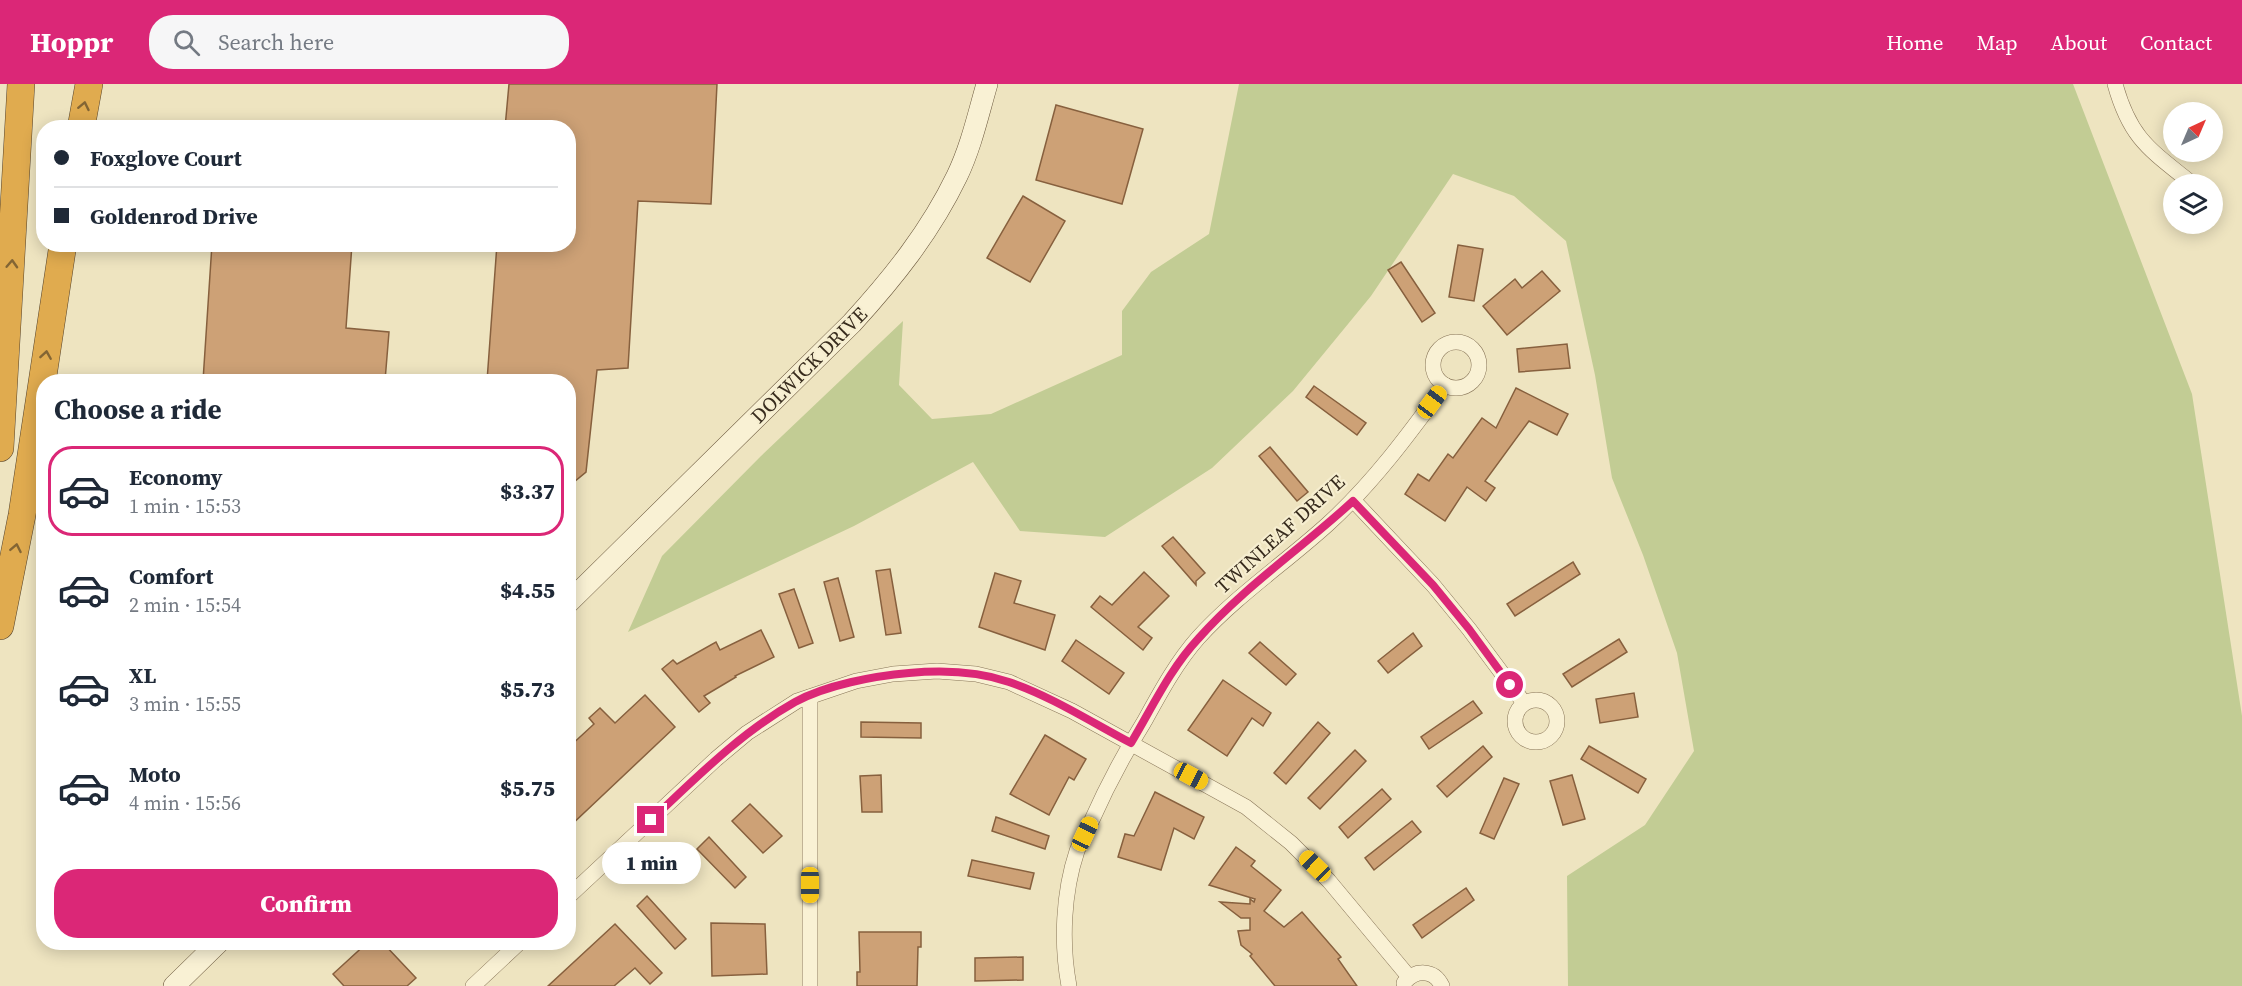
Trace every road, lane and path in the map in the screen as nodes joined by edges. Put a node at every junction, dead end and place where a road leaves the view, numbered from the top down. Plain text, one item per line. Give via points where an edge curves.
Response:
1 (21, 84) edge
2 (89, 84) edge
3 (987, 84) edge
4 (2115, 84) edge
5 (82, 120) edge
6 (2180, 174) edge
7 (62, 252) edge
8 (43, 374) edge
9 (1445, 385) dead end
10 (36, 422) edge
11 (0, 448) edge
12 (1353, 501) junction
13 (576, 595) edge
14 (0, 626) edge
15 (810, 696) junction
16 (1524, 703) dead end
17 (1131, 743) junction
18 (576, 890) edge
19 (211, 950) edge
20 (511, 950) edge
21 (1406, 982) edge
22 (174, 986) edge
23 (473, 986) edge
24 (810, 986) edge
25 (1069, 986) edge
26 (1442, 986) edge

11 -> 1 highway
5 -> 2 highway
3 - 13 main road, DOLWICK DRIVE via 957,176 926,233 895,276
4 - 6 street via 2135,134
8 -> 7 highway
9 - 12 street, TWINLEAF DRIVE
14 -> 10 highway
12 - 16 street via 1433,585
12 - 17 street, TWINLEAF DRIVE via 1250,587 1198,638 1176,666
15 - 17 street via 856,681 892,675 937,671 976,675 1009,682
15 - 18 street via 747,733
15 - 24 street
17 - 21 street via 1246,807 1291,843 1329,880
17 - 25 street, TWINLEAF DRIVE via 1077,851 1064,925
19 - 22 main road
20 - 23 street
21 - 26 street via 1415,974 1429,973

